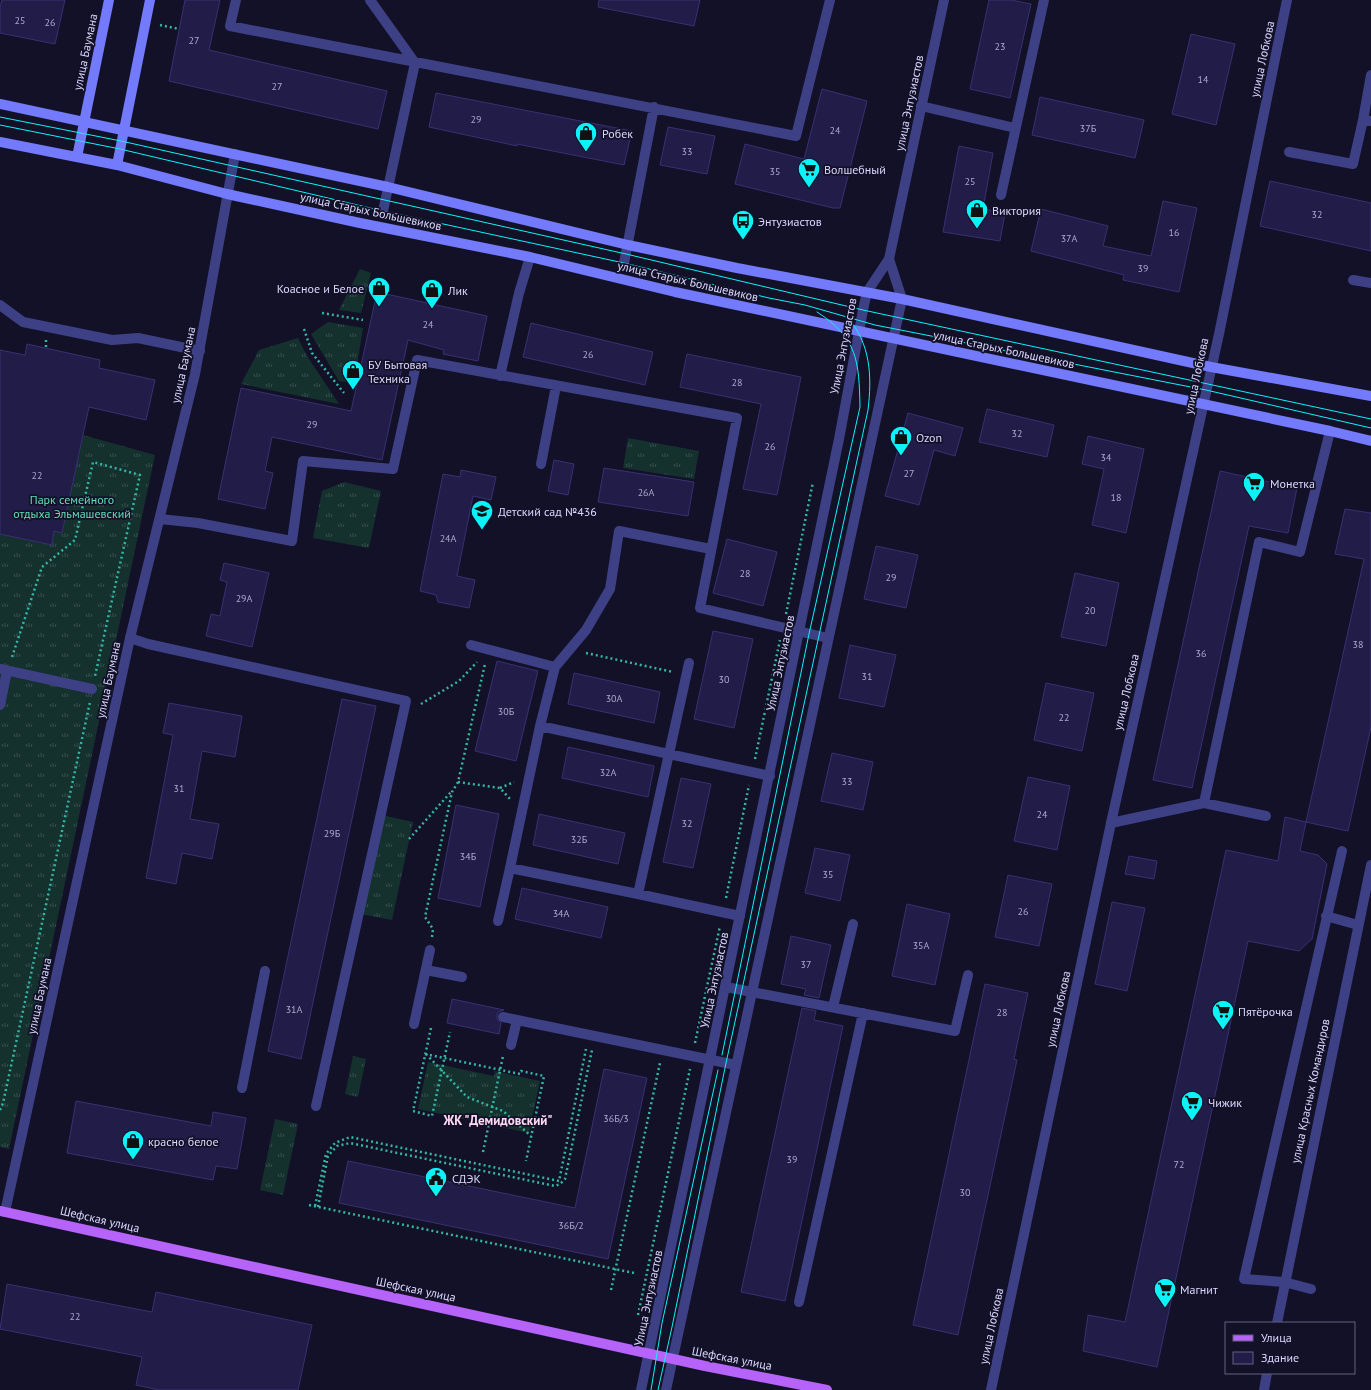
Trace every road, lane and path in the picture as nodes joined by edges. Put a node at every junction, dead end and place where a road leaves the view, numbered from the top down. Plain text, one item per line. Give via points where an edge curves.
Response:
1 (109, 0) edge
2 (150, 0) edge
3 (236, 0) edge
4 (370, 0) edge
5 (830, 0) edge
6 (944, 0) edge
7 (1044, 0) edge
8 (1287, 0) edge
9 (160, 25) dead end
10 (179, 29) dead end
11 (415, 63) junction
12 (1371, 75) edge
13 (0, 104) edge
14 (921, 106) junction
15 (654, 107) junction
16 (84, 120) junction
17 (1367, 120) edge
18 (1015, 128) junction
19 (124, 129) junction
20 (0, 142) edge
21 (1289, 152) dead end
22 (235, 154) junction
23 (77, 157) junction
24 (117, 165) junction
25 (388, 186) junction
26 (228, 194) junction
27 (1001, 195) dead end
28 (383, 211) dead end
29 (628, 245) junction
30 (530, 257) junction
31 (889, 259) junction
32 (624, 263) dead end
33 (1353, 280) dead end
34 (1371, 283) edge
35 (867, 292) junction
36 (902, 299) junction
37 (0, 305) edge
38 (322, 314) dead end
39 (363, 320) dead end
40 (304, 329) dead end
41 (859, 331) junction
42 (893, 338) junction
43 (200, 351) junction
44 (1211, 367) junction
45 (500, 376) junction
46 (556, 386) junction
47 (344, 393) dead end
48 (1371, 396) edge
49 (1203, 404) junction
50 (1330, 431) junction
51 (1371, 441) edge
52 (541, 464) dead end
53 (814, 479) dead end
54 (160, 519) junction
55 (711, 549) junction
56 (783, 628) junction
57 (800, 632) junction
58 (130, 638) junction
59 (828, 638) junction
60 (471, 645) dead end
61 (488, 650) junction
62 (569, 650) junction
63 (689, 663) dead end
64 (555, 667) junction
65 (4, 670) edge
66 (687, 675) junction
67 (92, 689) junction
68 (0, 705) edge
69 (420, 705) dead end
70 (540, 726) junction
71 (670, 754) junction
72 (752, 772) junction
73 (770, 776) junction
74 (458, 782) junction
75 (500, 788) dead end
76 (452, 792) junction
77 (1204, 803) junction
78 (1266, 816) dead end
79 (1111, 823) junction
80 (409, 839) dead end
81 (1342, 851) dead end
82 (1371, 866) edge
83 (510, 868) junction
84 (638, 894) junction
85 (723, 912) junction
86 (740, 916) junction
87 (1326, 916) junction
88 (498, 921) dead end
89 (853, 924) dead end
90 (1358, 925) junction
91 (430, 950) joint
92 (426, 970) junction
93 (265, 971) dead end
94 (968, 975) dead end
95 (462, 977) dead end
96 (726, 987) junction
97 (752, 992) junction
98 (833, 1007) junction
99 (863, 1013) junction
100 (502, 1017) dead end
101 (517, 1020) junction
102 (414, 1024) dead end
103 (431, 1028) dead end
104 (450, 1032) dead end
105 (592, 1036) junction
106 (508, 1047) joint
107 (662, 1050) junction
108 (425, 1054) junction
109 (693, 1057) junction
110 (445, 1058) junction
111 (710, 1060) junction
112 (736, 1065) junction
113 (500, 1069) junction
114 (442, 1071) junction
115 (242, 1088) dead end
116 (316, 1106) dead end
117 (492, 1107) junction
118 (0, 1110) edge
119 (531, 1136) junction
120 (483, 1152) dead end
121 (526, 1161) dead end
122 (309, 1205) dead end
123 (316, 1206) junction
124 (2, 1211) edge
125 (616, 1269) junction
126 (634, 1273) dead end
127 (1284, 1282) junction
128 (1311, 1289) dead end
129 (612, 1290) dead end
130 (799, 1302) dead end
131 (638, 1315) dead end
132 (1276, 1322) edge
133 (649, 1354) junction
134 (673, 1359) junction
135 (1267, 1374) edge
136 (641, 1390) edge
137 (666, 1390) edge
138 (827, 1390) edge
139 (991, 1390) edge
140 (1264, 1390) edge

1 - 16 main road, улица Баумана
2 - 19 main road
3 - 11 street via 230,26
4 - 11 street
5 - 15 street via 796,136
6 - 14 street, улица Энтузиастов
7 - 18 street
8 - 44 street, улица Лобкова
9 - 10 path
11 - 15 street
11 - 25 street
12 - 17 street
13 - 16 main road, улица Старых Большевиков
14 - 18 street
14 - 31 street, улица Энтузиастов
15 - 29 street
16 - 19 main road, улица Старых Большевиков
16 - 23 main road, улица Баумана
17 - 21 street via 1353,164
18 - 27 street
19 - 22 main road, улица Старых Большевиков
19 - 24 main road
20 - 23 main road, улица Старых Большевиков
22 - 25 main road, улица Старых Большевиков
22 - 26 street, улица Баумана
23 - 24 main road, улица Старых Большевиков
24 - 26 main road, улица Старых Большевиков
25 - 28 street
25 - 29 main road, улица Старых Большевиков
26 - 30 main road, улица Старых Большевиков
26 - 43 street, улица Баумана
29 - 32 street
29 - 35 main road, улица Старых Большевиков
30 - 41 main road, улица Старых Большевиков via 675,292
30 - 45 street
31 - 35 street, Улица Энтузиастов
31 - 36 street
33 - 34 street
35 - 36 main road, улица Старых Большевиков
35 - 41 street, Улица Энтузиастов
36 - 42 street
36 - 44 main road, улица Старых Большевиков
37 - 43 street via 23,322 112,340 138,338
38 - 39 path
40 - 47 path via 312,353
41 - 42 main road, улица Старых Большевиков
41 - 57 street, Улица Энтузиастов
42 - 49 main road, улица Старых Большевиков
42 - 59 street
43 - 54 street, улица Баумана
44 - 48 main road, улица Старых Большевиков
44 - 49 street, улица Лобкова
45 - 46 street
45 - 54 street via 417,360 393,469 303,461 292,541 198,523
46 - 52 street
46 - 55 street via 737,418
49 - 50 main road, улица Старых Большевиков
49 - 79 street, улица Лобкова
50 - 51 main road, улица Старых Большевиков
50 - 77 street via 1300,552 1259,542
53 - 56 path
54 - 58 street, улица Баумана
55 - 56 street via 700,608
55 - 62 street via 619,531 610,589 586,630
56 - 57 street
56 - 72 path
57 - 59 street
57 - 73 street, Улица Энтузиастов
58 - 116 street via 406,701
58 - 124 street, улица Баумана
59 - 97 street
60 - 61 street
61 - 64 street
61 - 69 path via 459,680
61 - 74 path
62 - 64 street
62 - 66 path
63 - 66 street
64 - 70 street
65 - 67 street
65 - 67 path via 42,566 75,540 93,462 140,475
65 - 68 street
66 - 71 street
67 - 118 path
70 - 71 street
70 - 83 street
71 - 72 street
71 - 84 street
72 - 73 street
72 - 85 path
73 - 86 street, Улица Энтузиастов
74 - 75 path
74 - 76 path
76 - 80 path
76 - 91 path via 425,917 433,928
77 - 78 street
77 - 79 street
79 - 139 street, улица Лобкова
81 - 87 street
82 - 90 street, улица Красных Командиров
83 - 84 street
83 - 88 street
84 - 85 street
85 - 86 street
85 - 109 path
86 - 96 street, Улица Энтузиастов
87 - 90 street
87 - 127 street via 1244,1279
89 - 98 street
90 - 127 street, улица Красных Командиров
91 - 92 street
92 - 95 street
92 - 102 street
93 - 115 street
94 - 99 street via 955,1031
96 - 97 street
96 - 111 street, Улица Энтузиастов
97 - 98 street
97 - 112 street
98 - 99 street
99 - 130 street
100 - 101 street
101 - 105 street
101 - 106 street
103 - 108 path
104 - 110 path
105 - 107 street
105 - 123 path via 559,1181 350,1137 335,1143 326,1154
105 - 123 path via 564,1179 560,1184 555,1186 350,1142 337,1146 328,1156
106 - 113 path
107 - 109 street
107 - 125 path
108 - 110 path
108 - 114 path
108 - 114 path via 413,1112 432,1116
109 - 111 street
109 - 131 path
110 - 113 path
110 - 114 path
111 - 112 street
111 - 133 street, Улица Энтузиастов
112 - 134 street
113 - 117 path
113 - 119 path via 544,1076
114 - 117 path via 467,1097
117 - 119 path via 503,1112
117 - 120 path
119 - 121 path
122 - 123 path
123 - 125 path
124 - 133 main road, Шефская улица
125 - 126 path
125 - 129 path
127 - 128 street
127 - 132 street, улица Красных Командиров
133 - 134 main road, Шефская улица
133 - 136 street, Улица Энтузиастов
134 - 137 street
134 - 138 main road, Шефская улица
135 - 140 street

